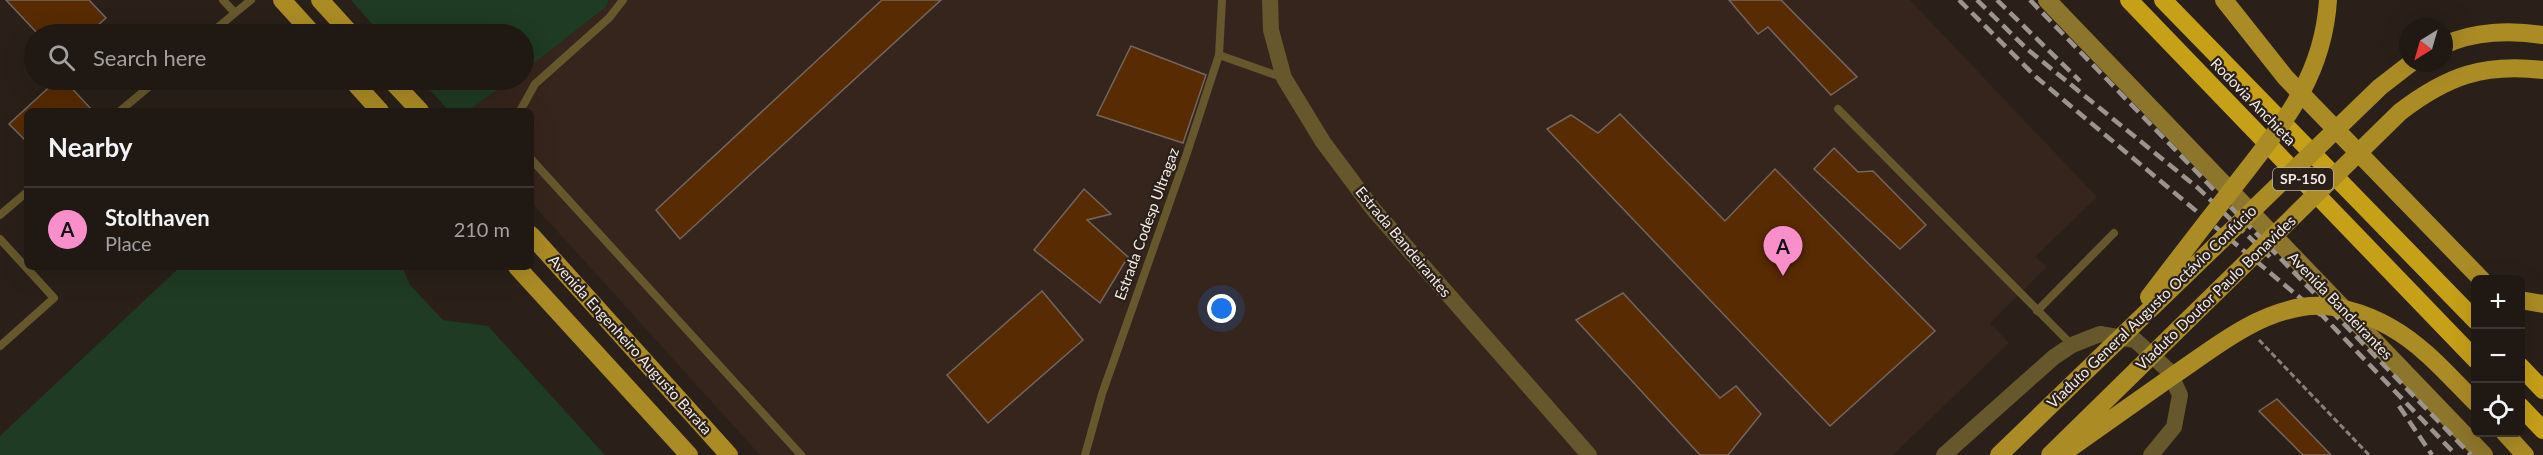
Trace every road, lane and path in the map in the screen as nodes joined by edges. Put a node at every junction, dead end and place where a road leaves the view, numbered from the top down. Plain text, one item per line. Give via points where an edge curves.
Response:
1 (223, 0) edge
2 (251, 0) edge
3 (282, 0) edge
4 (320, 0) edge
5 (623, 0) edge
6 (1222, 0) edge
7 (1270, 0) edge
8 (2047, 0) edge
9 (2129, 0) edge
10 (2163, 0) edge
11 (2224, 0) edge
12 (2328, 0) edge
13 (235, 13) junction
14 (222, 24) edge
15 (304, 24) edge
16 (342, 24) edge
17 (2543, 35) edge
18 (2453, 43) edge
19 (1219, 55) junction
20 (2543, 70) edge
21 (2399, 72) edge
22 (1284, 78) junction
23 (534, 86) edge
24 (145, 90) edge
25 (361, 90) edge
26 (401, 90) edge
27 (532, 90) edge
28 (124, 108) edge
29 (377, 108) edge
30 (417, 108) edge
31 (522, 108) edge
32 (1838, 109) dead end
33 (534, 162) edge
34 (24, 195) edge
35 (0, 215) edge
36 (2114, 233) dead end
37 (0, 238) edge
38 (534, 238) edge
39 (24, 265) edge
40 (29, 270) edge
41 (520, 270) edge
42 (2478, 275) edge
43 (2525, 301) edge
44 (2543, 304) edge
45 (2037, 311) junction
46 (2471, 317) edge
47 (2259, 340) dead end
48 (2072, 345) junction
49 (0, 346) edge
50 (2111, 346) junction
51 (2471, 356) edge
52 (2525, 371) edge
53 (2541, 387) edge
54 (2471, 399) edge
55 (2525, 411) edge
56 (2543, 430) edge
57 (2509, 437) edge
58 (689, 455) edge
59 (729, 455) edge
60 (801, 455) edge
61 (1084, 455) edge
62 (1589, 455) edge
63 (1944, 455) edge
64 (2000, 455) edge
65 (2050, 455) edge
66 (2060, 455) edge
67 (2151, 455) edge
68 (2369, 455) edge
69 (2484, 455) edge
70 (2525, 455) edge

1 - 13 lane
2 - 13 lane
3 - 15 main road
4 - 16 main road
5 - 23 lane via 609,18
6 - 19 lane, Estrada Codesp Ultragaz
7 - 22 street, Estrada Bandeirantes via 1271,30
8 - 69 main road, Avenida Bandeirantes
9 - 51 highway, Rodovia Anchieta / SP-150
10 - 46 highway, Rodovia Anchieta / SP-150
11 - 42 main road via 2293,86
12 - 50 main road, bridge via 2326,28 2314,65 2290,114
13 - 14 lane
17 - 18 main road via 2488,33
19 - 22 lane
19 - 61 lane, Estrada Codesp Ultragaz
20 - 65 main road, Viaduto Doutor Paulo Bonavides, bridge via 2511,67 2460,77 2427,91 2400,112
21 - 50 main road, Viaduto General Augusto Octávio Confúcio, bridge
22 - 62 street, Estrada Bandeirantes via 1323,142 1372,209
24 - 28 lane
25 - 29 main road
26 - 30 main road
27 - 31 lane
32 - 45 lane
33 - 60 lane
34 - 35 lane
36 - 45 lane
37 - 39 lane
38 - 59 main road, Avenida Engenheiro Augusto Barata
40 - 49 lane via 54,298
41 - 58 main road, Avenida Engenheiro Augusto Barata
43 - 44 main road
45 - 48 lane
47 - 68 path
48 - 63 street
48 - 67 street via 2100,334 2135,340 2169,371 2180,394 2174,427
50 - 64 main road, Viaduto General Augusto Octávio Confúcio, bridge
52 - 53 highway
54 - 66 main road, bridge via 2418,346 2390,327 2338,307 2304,306 2237,331
55 - 56 highway
57 - 70 main road

